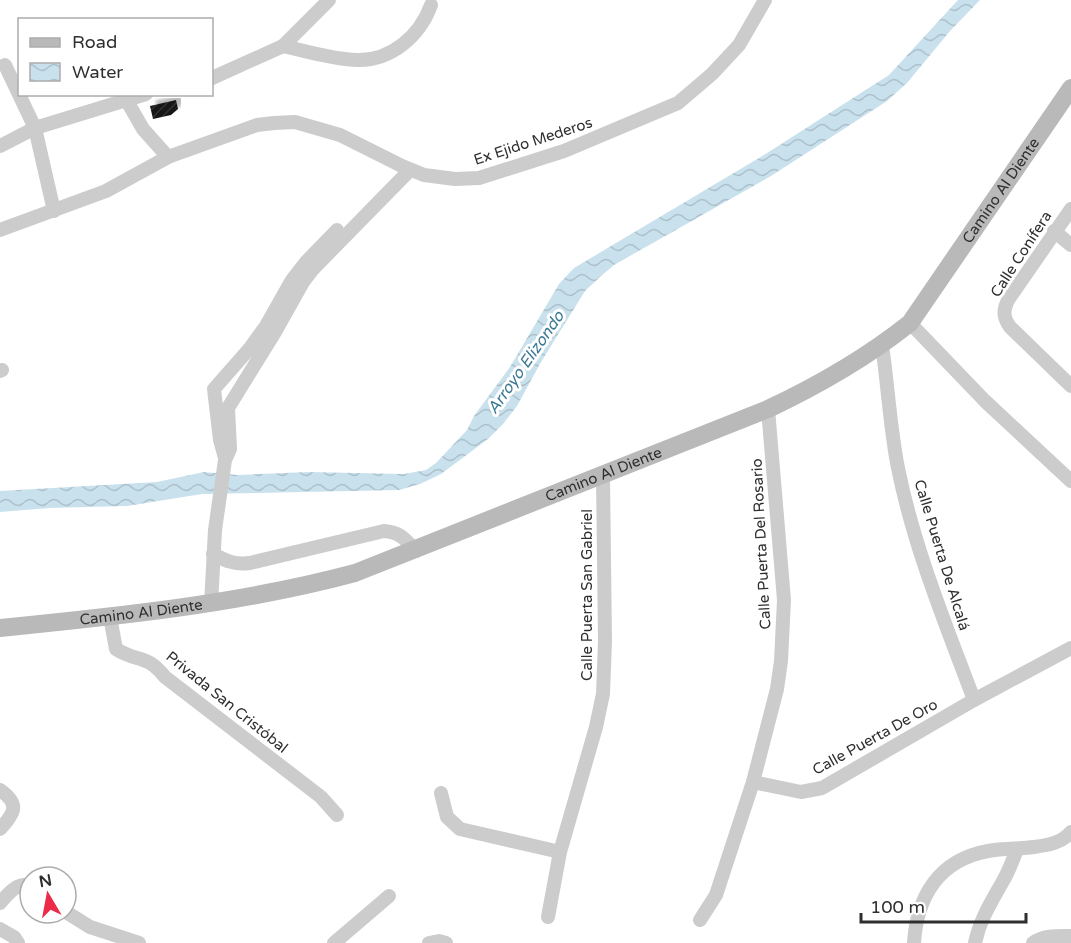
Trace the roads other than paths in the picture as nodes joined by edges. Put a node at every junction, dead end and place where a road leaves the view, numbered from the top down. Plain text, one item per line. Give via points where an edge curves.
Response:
1 (329, 0) edge
2 (765, 0) edge
3 (431, 5) dead end
4 (283, 46) junction
5 (5, 65) dead end
6 (213, 78) edge
7 (1071, 88) edge
8 (18, 92) edge
9 (20, 96) edge
10 (125, 97) edge
11 (35, 128) junction
12 (0, 146) edge
13 (168, 157) junction
14 (406, 168) junction
15 (1071, 209) edge
16 (54, 211) junction
17 (0, 230) edge
18 (1054, 231) junction
19 (329, 244) junction
20 (1071, 245) edge
21 (910, 323) junction
22 (882, 345) junction
23 (228, 371) junction
24 (241, 385) junction
25 (1071, 386) edge
26 (222, 407) junction
27 (768, 409) junction
28 (603, 475) junction
29 (1071, 481) edge
30 (416, 551) junction
31 (213, 554) junction
32 (212, 604) junction
33 (110, 617) junction
34 (0, 628) edge
35 (1071, 648) edge
36 (974, 700) junction
37 (753, 782) junction
38 (0, 790) edge
39 (441, 793) dead end
40 (337, 815) dead end
41 (0, 829) edge
42 (1071, 832) edge
43 (1017, 849) junction
44 (560, 852) junction
45 (18, 886) edge
46 (389, 896) dead end
47 (0, 903) edge
48 (548, 917) dead end
49 (78, 920) edge
50 (700, 920) dead end
51 (0, 929) edge
52 (1071, 936) edge
53 (430, 942) edge
54 (18, 943) edge
55 (139, 943) edge
56 (334, 943) edge
57 (446, 943) edge
58 (914, 943) edge
59 (975, 943) edge
60 (1033, 943) edge

1 - 4 street
2 - 14 street, Ex Ejido Mederos via 739,45 712,74 678,103 655,114 564,151 479,178 424,175
3 - 4 street via 417,32 388,54 374,58 356,60
4 - 6 street
5 - 8 street
7 - 21 street, Camino Al Diente
9 - 11 street
10 - 11 street
10 - 13 street via 143,129
11 - 12 street
11 - 16 street
13 - 14 street, Ex Ejido Mederos via 257,125 295,122 340,135
13 - 16 street, Ex Ejido Mederos via 106,191
14 - 19 street
15 - 18 street, Calle Conífera
16 - 17 street, Ex Ejido Mederos
18 - 20 street
18 - 25 street, Calle Conífera via 1008,300 1004,318
19 - 23 street via 292,280 250,348
19 - 24 street
21 - 22 street, Camino Al Diente
21 - 29 street via 985,401
22 - 27 street, Camino Al Diente via 846,369
22 - 36 street, Calle Puerta De Alcalá via 898,467 914,530
23 - 24 street
23 - 26 street via 214,389
24 - 26 street
26 - 31 street via 230,449
27 - 28 street, Camino Al Diente
27 - 37 street, Calle Puerta Del Rosario via 784,600 783,634 777,689
28 - 30 street, Camino Al Diente
28 - 44 street, Calle Puerta San Gabriel via 603,694
30 - 31 street via 402,535 384,531 239,565
30 - 32 street, Camino Al Diente via 356,573
31 - 32 street
32 - 33 street, Camino Al Diente
33 - 34 street, Camino Al Diente
33 - 40 street, Privada San Cristóbal via 116,649 156,666 165,677 321,797
35 - 36 street, Calle Puerta De Oro
36 - 37 street, Calle Puerta De Oro via 822,788 801,792
37 - 50 street, Calle Puerta Del Rosario via 716,895
38 - 41 street via 9,797 14,809
39 - 44 street via 447,817 460,829
42 - 43 street via 1060,841
43 - 58 street via 972,855 937,877 920,908
43 - 59 street via 986,910
44 - 48 street, Calle Puerta San Gabriel
45 - 47 street
46 - 56 street
49 - 55 street
51 - 54 street
52 - 60 street via 1045,937
53 - 57 street

